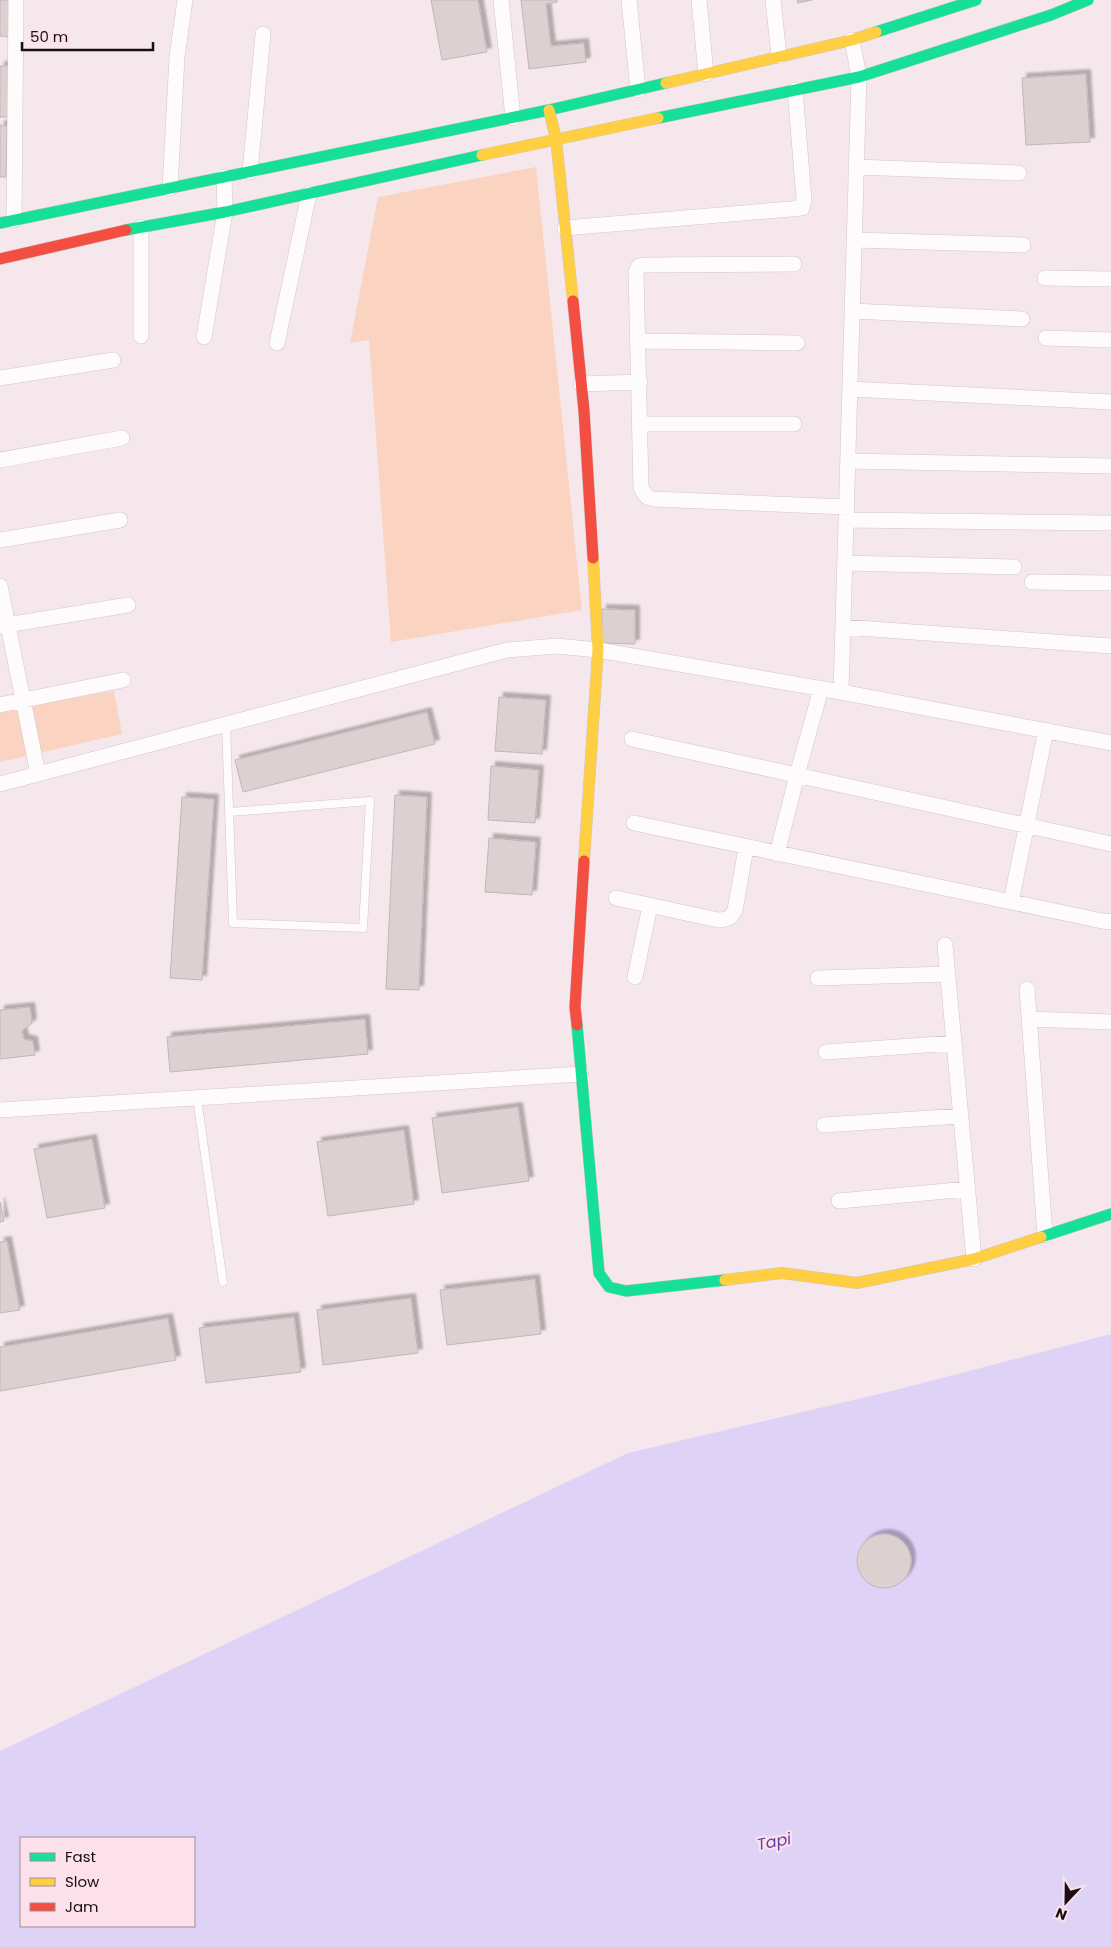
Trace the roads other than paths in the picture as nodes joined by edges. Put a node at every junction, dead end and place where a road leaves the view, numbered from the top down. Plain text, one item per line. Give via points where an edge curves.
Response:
1 (16, 0) edge
2 (185, 0) edge
3 (501, 0) edge
4 (629, 0) edge
5 (699, 0) edge
6 (773, 0) edge
7 (976, 0) edge
8 (1088, 0) edge
9 (262, 34) dead end
10 (852, 40) junction
11 (779, 56) junction
12 (706, 74) junction
13 (859, 77) junction
14 (638, 90) junction
15 (795, 90) junction
16 (549, 110) junction
17 (513, 118) junction
18 (556, 139) junction
19 (856, 167) junction
20 (250, 172) junction
21 (1019, 173) dead end
22 (224, 177) junction
23 (170, 188) junction
24 (309, 194) junction
25 (225, 212) junction
26 (7, 221) edge
27 (141, 227) junction
28 (565, 228) junction
29 (854, 240) junction
30 (1023, 245) dead end
31 (0, 259) edge
32 (794, 264) dead end
33 (1045, 278) dead end
34 (1111, 279) edge
35 (852, 311) junction
36 (1022, 319) dead end
37 (141, 336) dead end
38 (204, 337) dead end
39 (1046, 338) dead end
40 (1111, 340) edge
41 (639, 341) junction
42 (277, 343) dead end
43 (796, 343) dead end
44 (113, 360) dead end
45 (0, 378) edge
46 (640, 382) junction
47 (581, 384) junction
48 (850, 389) junction
49 (1111, 402) edge
50 (640, 424) junction
51 (794, 424) dead end
52 (122, 438) dead end
53 (0, 460) edge
54 (848, 460) junction
55 (1111, 466) edge
56 (847, 513) junction
57 (120, 520) dead end
58 (1111, 523) edge
59 (0, 540) edge
60 (845, 563) junction
61 (1014, 567) dead end
62 (1032, 582) dead end
63 (1111, 583) edge
64 (0, 586) edge
65 (128, 605) dead end
66 (4, 625) edge
67 (843, 627) junction
68 (1111, 646) edge
69 (598, 650) junction
70 (123, 680) dead end
71 (821, 689) junction
72 (841, 692) junction
73 (23, 701) junction
74 (0, 705) edge
75 (226, 724) junction
76 (1046, 730) junction
77 (632, 739) dead end
78 (1111, 743) edge
79 (38, 774) junction
80 (797, 775) junction
81 (0, 784) edge
82 (230, 812) dead end
83 (634, 823) dead end
84 (1026, 825) junction
85 (1111, 844) edge
86 (746, 848) junction
87 (777, 854) junction
88 (616, 898) dead end
89 (1011, 902) junction
90 (650, 906) junction
91 (1111, 921) edge
92 (945, 945) dead end
93 (948, 974) junction
94 (635, 977) dead end
95 (818, 978) dead end
96 (1028, 989) dead end
97 (1030, 1019) junction
98 (1111, 1022) edge
99 (954, 1043) junction
100 (826, 1052) dead end
101 (582, 1074) junction
102 (198, 1098) junction
103 (0, 1110) edge
104 (961, 1116) junction
105 (824, 1125) dead end
106 (968, 1189) junction
107 (838, 1202) dead end
108 (1111, 1214) edge
109 (1045, 1236) junction
110 (974, 1258) junction
111 (223, 1282) dead end

1 - 26 street
2 - 23 street via 177,57
3 - 17 street
4 - 14 street
5 - 12 street
6 - 11 street
7 - 10 street
8 - 13 street
9 - 20 street
10 - 11 street
10 - 13 street
11 - 12 street
12 - 14 street
13 - 15 street
13 - 19 street
14 - 16 street
15 - 18 street
15 - 28 street via 804,199 802,208
16 - 17 street
16 - 18 street
17 - 20 street
18 - 24 street
18 - 28 street
19 - 21 street
19 - 29 street
20 - 22 street
22 - 23 street
22 - 25 street
23 - 26 street
24 - 25 street
24 - 42 street
25 - 27 street
25 - 38 street
27 - 31 street
27 - 37 street
28 - 47 street
29 - 30 street
29 - 35 street
32 - 41 street via 642,264 636,272
33 - 34 street
35 - 36 street
35 - 48 street
39 - 40 street
41 - 43 street
41 - 46 street
44 - 45 street
46 - 47 street
46 - 50 street
47 - 69 street
48 - 49 street
48 - 54 street
50 - 51 street
50 - 56 street via 641,488 647,497
52 - 53 street
54 - 55 street
54 - 56 street
56 - 58 street
56 - 60 street
57 - 59 street
60 - 61 street
60 - 67 street
62 - 63 street
64 - 66 street
65 - 66 street
66 - 73 street
67 - 68 street
67 - 72 street
69 - 71 street
69 - 75 street via 557,646 507,650
69 - 101 street via 575,1007
70 - 73 street
71 - 72 street
71 - 80 street
72 - 76 street
73 - 74 street
73 - 79 street
75 - 79 street
75 - 82 lane via 233,923 363,928 370,801
76 - 78 street
76 - 84 street
77 - 80 street
79 - 81 street
80 - 84 street
80 - 87 street
83 - 86 street
84 - 85 street
84 - 89 street
86 - 87 street
86 - 90 street via 735,910 726,920
87 - 89 street
88 - 90 street
89 - 91 street
90 - 94 street
92 - 93 street
93 - 95 street
93 - 99 street
96 - 97 street
97 - 98 street
97 - 109 street
99 - 100 street
99 - 104 street
101 - 102 street
101 - 110 street via 600,1273 609,1287 626,1291 782,1273 857,1283
102 - 103 street
102 - 111 lane
104 - 105 street
104 - 106 street
106 - 107 street
106 - 110 street
108 - 109 street
109 - 110 street

